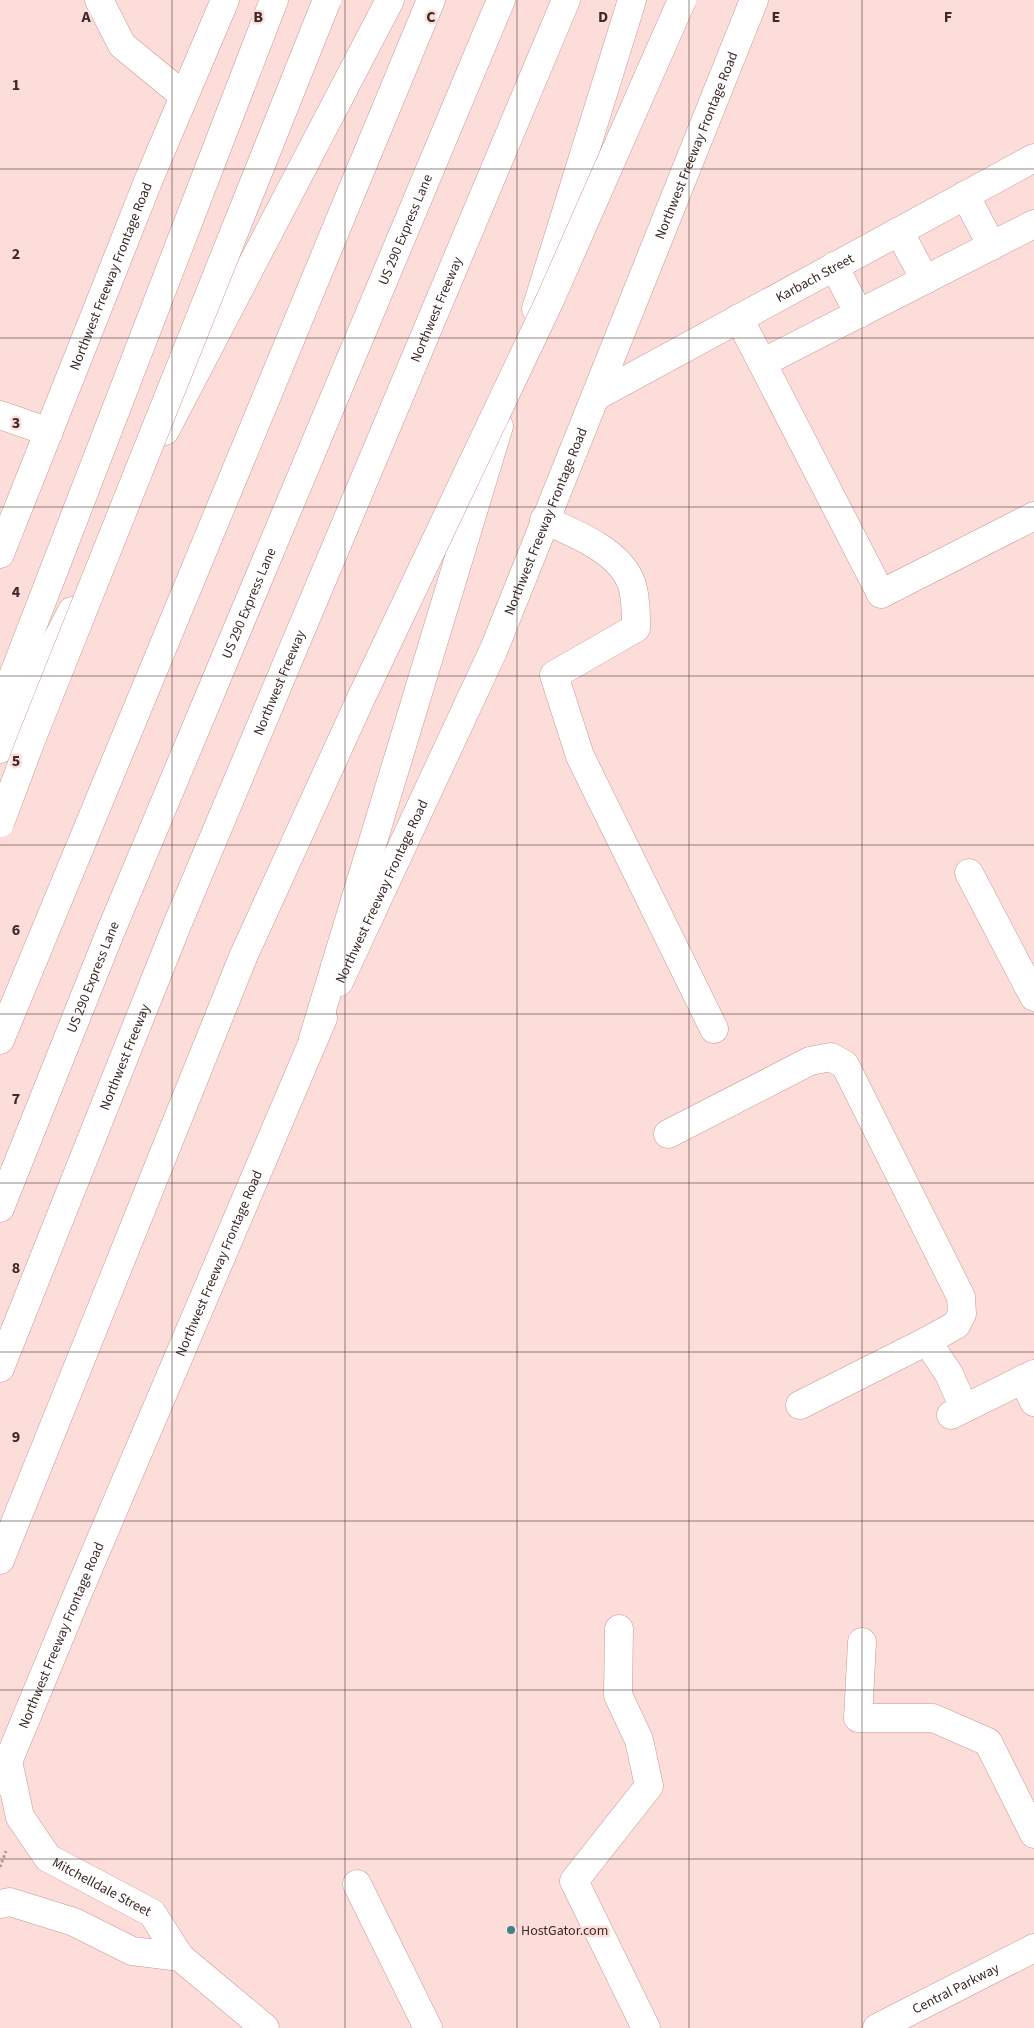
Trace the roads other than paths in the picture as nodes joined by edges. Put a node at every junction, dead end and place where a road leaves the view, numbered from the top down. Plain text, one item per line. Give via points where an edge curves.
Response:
1 (99, 0) edge
2 (225, 0) edge
3 (274, 0) edge
4 (327, 0) edge
5 (390, 0) edge
6 (431, 0) edge
7 (501, 0) edge
8 (566, 0) edge
9 (632, 0) edge
10 (682, 0) edge
11 (754, 0) edge
12 (184, 96) junction
13 (1034, 158) edge
14 (966, 195) junction
15 (1034, 224) edge
16 (899, 231) junction
17 (992, 246) junction
18 (834, 266) junction
19 (925, 280) junction
20 (859, 314) junction
21 (739, 318) junction
22 (762, 364) junction
23 (595, 397) junction
24 (0, 415) edge
25 (49, 432) junction
26 (1034, 516) edge
27 (544, 520) junction
28 (0, 554) edge
29 (0, 710) edge
30 (0, 749) edge
31 (0, 823) edge
32 (969, 873) dead end
33 (1034, 997) edge
34 (714, 1029) dead end
35 (313, 1039) junction
36 (0, 1040) edge
37 (668, 1134) dead end
38 (0, 1208) edge
39 (927, 1341) junction
40 (0, 1368) edge
41 (1030, 1385) edge
42 (800, 1405) dead end
43 (0, 1560) edge
44 (619, 1629) dead end
45 (862, 1642) dead end
46 (4, 1771) edge
47 (1034, 1834) edge
48 (357, 1884) dead end
49 (0, 1904) edge
50 (1034, 1948) edge
51 (180, 1957) junction
52 (264, 2028) edge
53 (428, 2028) edge
54 (646, 2028) edge
55 (877, 2028) edge

1 - 12 main road via 122,45
2 - 12 main road, Northwest Freeway Frontage Road
3 - 29 main road
4 - 31 main road, bridge
5 - 30 main road
6 - 36 main road
7 - 38 main road, US 290 Express Lane via 110,933
8 - 40 main road, Northwest Freeway via 177,925
9 - 35 main road via 434,636
10 - 43 main road, bridge via 550,300 362,696 243,957
11 - 23 main road, Northwest Freeway Frontage Road
12 - 25 main road, Northwest Freeway Frontage Road
13 - 14 main road, Karbach Street
14 - 16 main road, Karbach Street
14 - 17 main road
15 - 17 main road
16 - 18 main road, Karbach Street
16 - 19 main road
17 - 19 main road
18 - 20 main road
18 - 21 main road, Karbach Street
19 - 20 main road
20 - 22 main road
21 - 22 main road
21 - 23 main road, Karbach Street
22 - 26 main road via 881,594
23 - 27 main road, Northwest Freeway Frontage Road
24 - 25 main road
25 - 28 main road, Northwest Freeway Frontage Road
27 - 34 main road via 602,549 619,564 632,584 636,628 554,675 580,756
27 - 35 main road, Northwest Freeway Frontage Road via 494,649
32 - 33 main road
35 - 46 main road, Northwest Freeway Frontage Road
37 - 39 main road via 810,1061 832,1057 845,1065 962,1297 962,1314 956,1325
39 - 41 main road via 948,1374 957,1412
39 - 42 main road
44 - 54 main road via 618,1695 639,1740 649,1786 574,1882
45 - 47 main road via 858,1718 933,1718 988,1742
46 - 51 main road, Mitchelldale Street via 20,1818 48,1858 152,1913
48 - 53 main road
49 - 51 main road via 10,1902 74,1922 132,1951
50 - 55 main road, Central Parkway
51 - 52 main road, Mitchelldale Street

